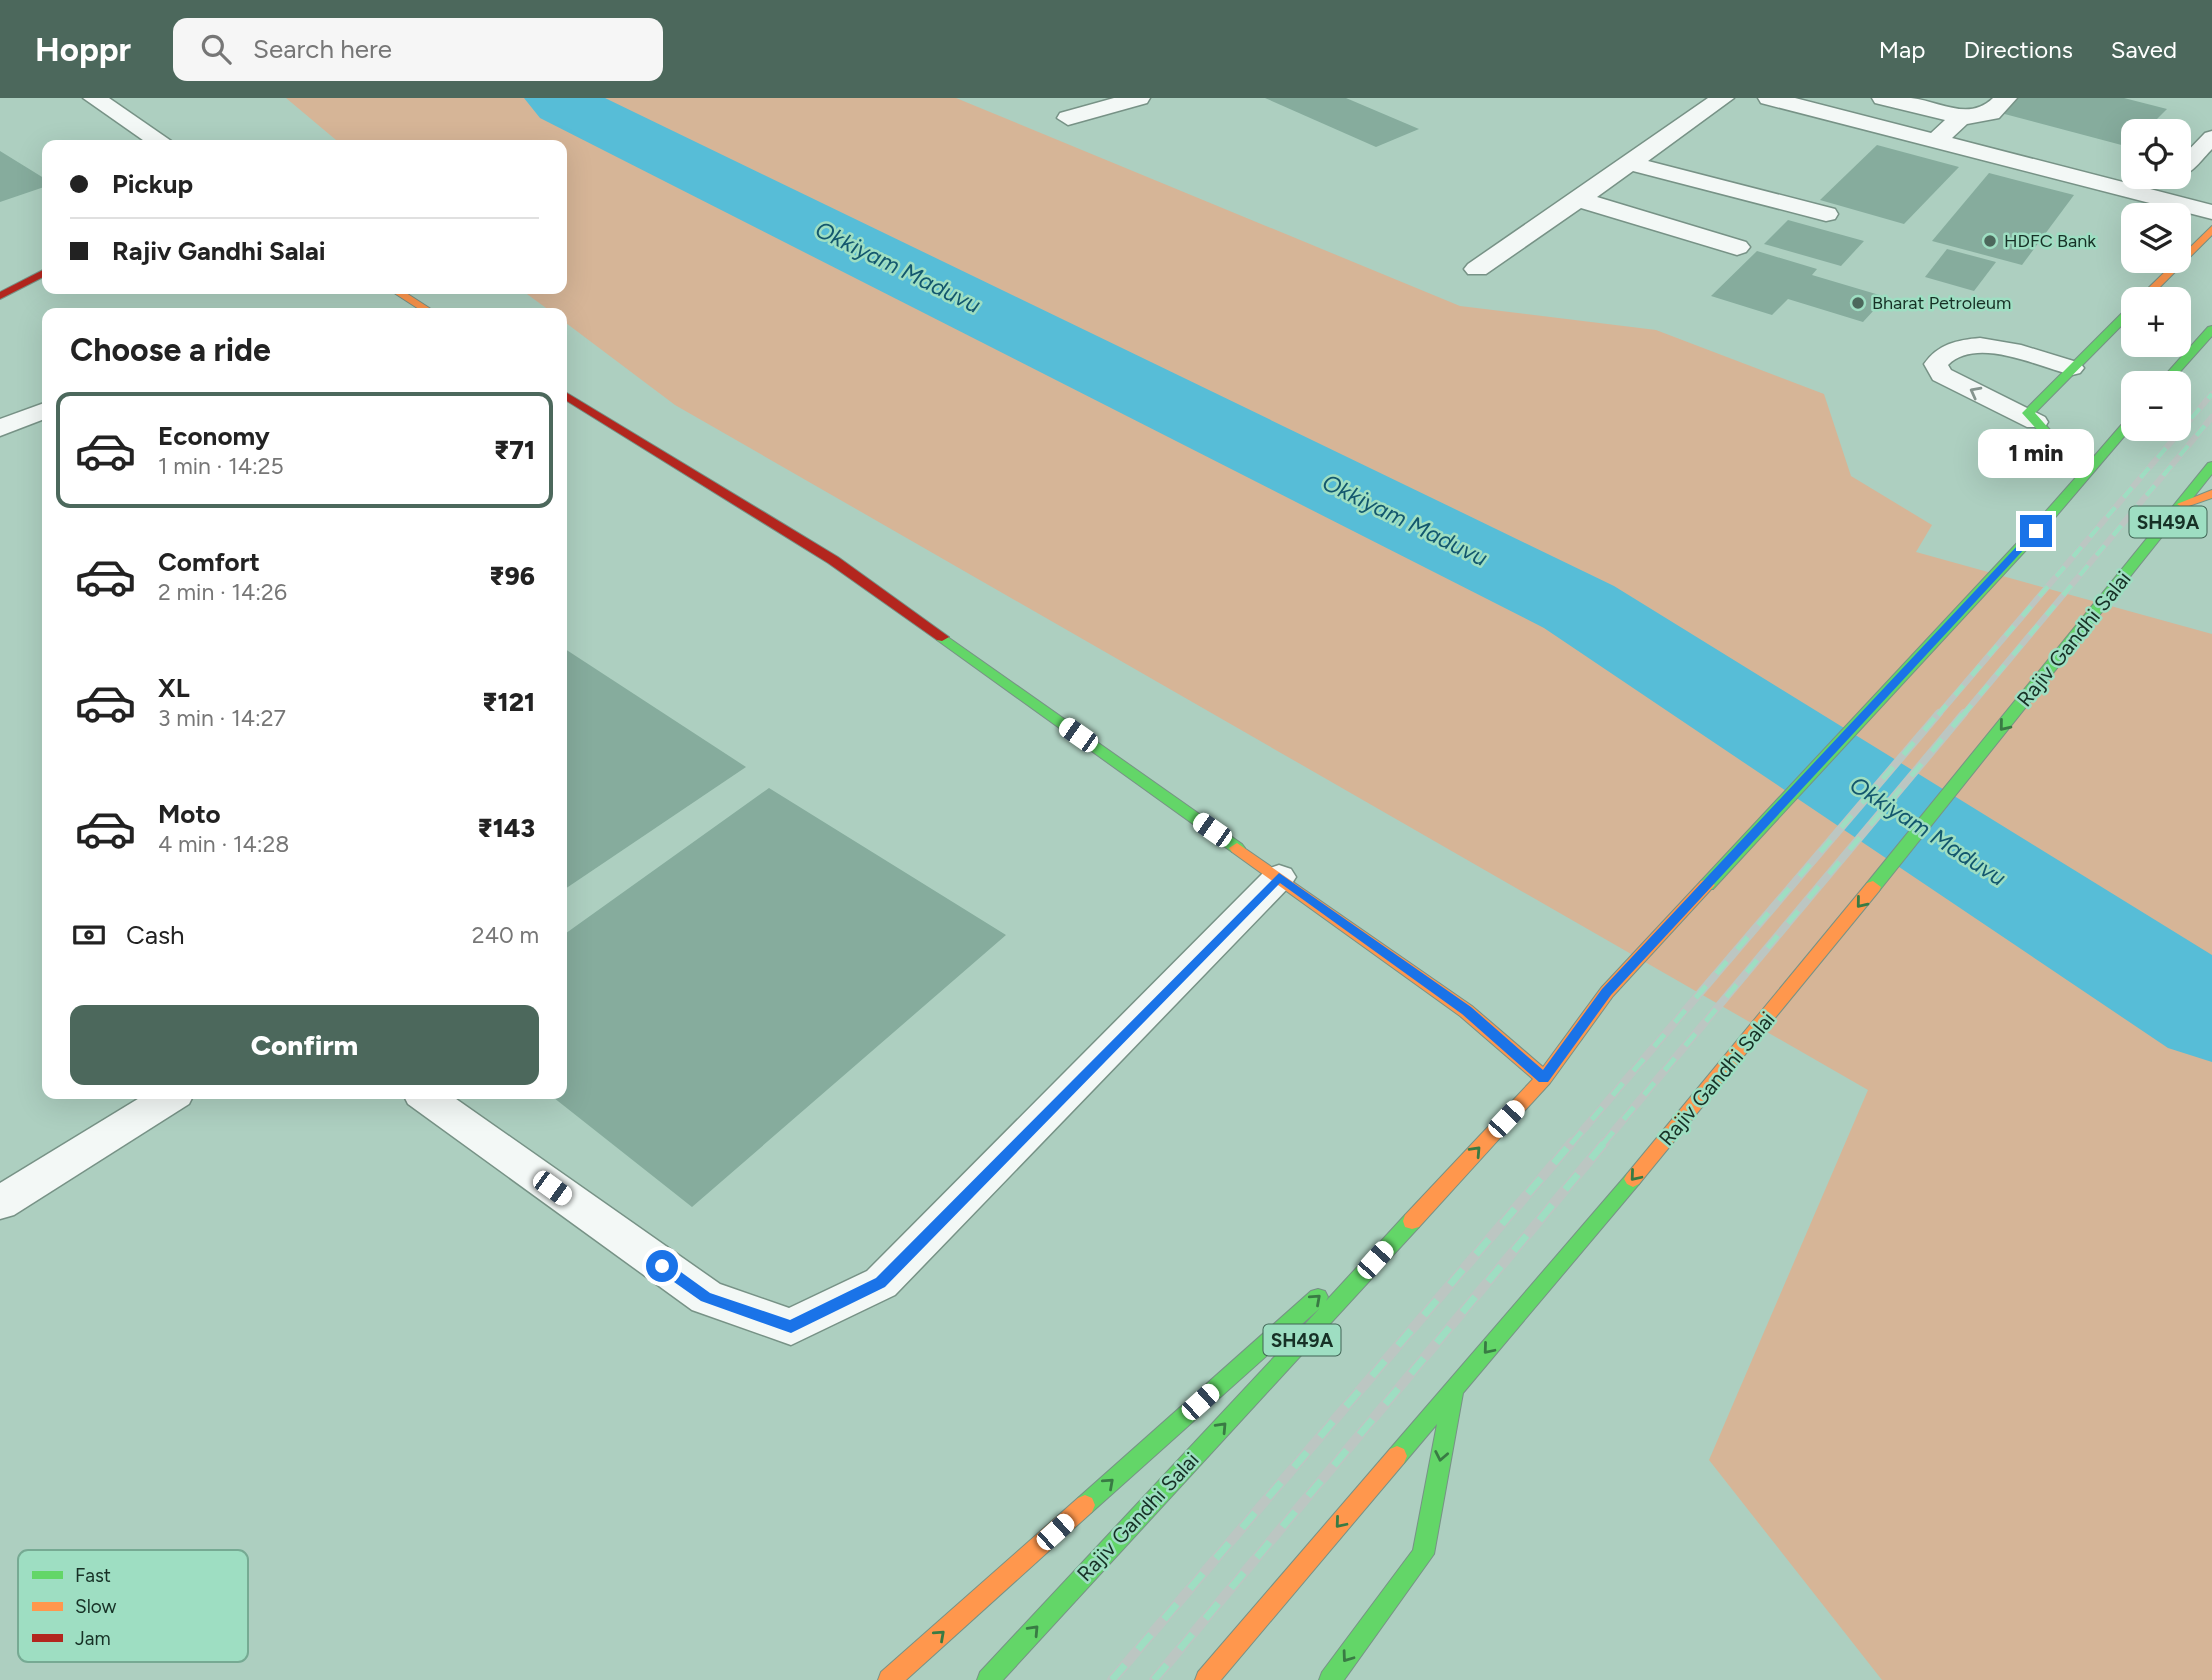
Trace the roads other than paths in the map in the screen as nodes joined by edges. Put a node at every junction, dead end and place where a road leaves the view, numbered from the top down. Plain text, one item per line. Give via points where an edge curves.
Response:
1 (94, 98) edge
2 (1723, 98) edge
3 (1770, 98) edge
4 (1883, 98) edge
5 (2006, 98) edge
6 (1130, 99) edge
7 (1963, 117) junction
8 (1068, 118) dead end
9 (2212, 137) edge
10 (157, 140) edge
11 (1936, 141) junction
12 (2191, 159) edge
13 (1629, 163) junction
14 (2162, 189) edge
15 (2154, 197) junction
16 (1579, 199) junction
17 (2212, 212) edge
18 (1826, 214) dead end
19 (2212, 229) edge
20 (1737, 247) dead end
21 (1477, 269) dead end
22 (42, 274) edge
23 (2154, 287) edge
24 (401, 294) edge
25 (0, 296) edge
26 (424, 308) edge
27 (2121, 320) edge
28 (2212, 329) edge
29 (2072, 368) junction
30 (2175, 371) edge
31 (567, 396) edge
32 (42, 411) edge
33 (2036, 422) junction
34 (0, 428) edge
35 (2121, 433) edge
36 (2212, 466) edge
37 (2084, 475) junction
38 (2212, 494) edge
39 (2183, 504) junction
40 (1279, 877) junction
41 (1544, 1078) junction
42 (168, 1099) edge
43 (428, 1099) edge
44 (1449, 1180) junction
45 (0, 1203) edge
46 (1454, 1389) junction
47 (889, 1680) edge
48 (988, 1680) edge
49 (1206, 1680) edge
50 (1330, 1680) edge

1 - 10 street
2 - 13 street
3 - 11 street
4 - 7 street
5 - 7 street via 1991,113
6 - 8 street
7 - 11 street
9 - 12 lane
11 - 15 street
13 - 16 street
13 - 18 street
14 - 15 lane
15 - 17 street
16 - 20 street
16 - 21 street
19 - 23 main road
22 - 25 main road
24 - 26 main road
27 - 29 main road
28 - 30 main road
29 - 33 main road via 2028,413
33 -> 29 lane via 1942,375 1936,364 1941,356 1952,348 1970,345 2004,348
31 - 40 main road via 833,561
32 - 34 lane
33 - 37 main road
35 - 37 main road, Rajiv Gandhi Salai / SH49A
36 - 39 main road, Rajiv Gandhi Salai / SH49A
37 - 41 main road, Rajiv Gandhi Salai / SH49A via 1607,992
38 - 39 main road
39 -> 46 main road, Rajiv Gandhi Salai / SH49A via 1727,1069
40 - 41 main road via 1466,1011
40 - 43 lane via 881,1283 791,1326 706,1297
44 -> 41 main road, Rajiv Gandhi Salai / SH49A
42 - 45 lane
47 -> 44 main road
48 -> 44 main road, Rajiv Gandhi Salai / SH49A
46 -> 49 main road, Rajiv Gandhi Salai / SH49A
46 -> 50 main road via 1423,1554

